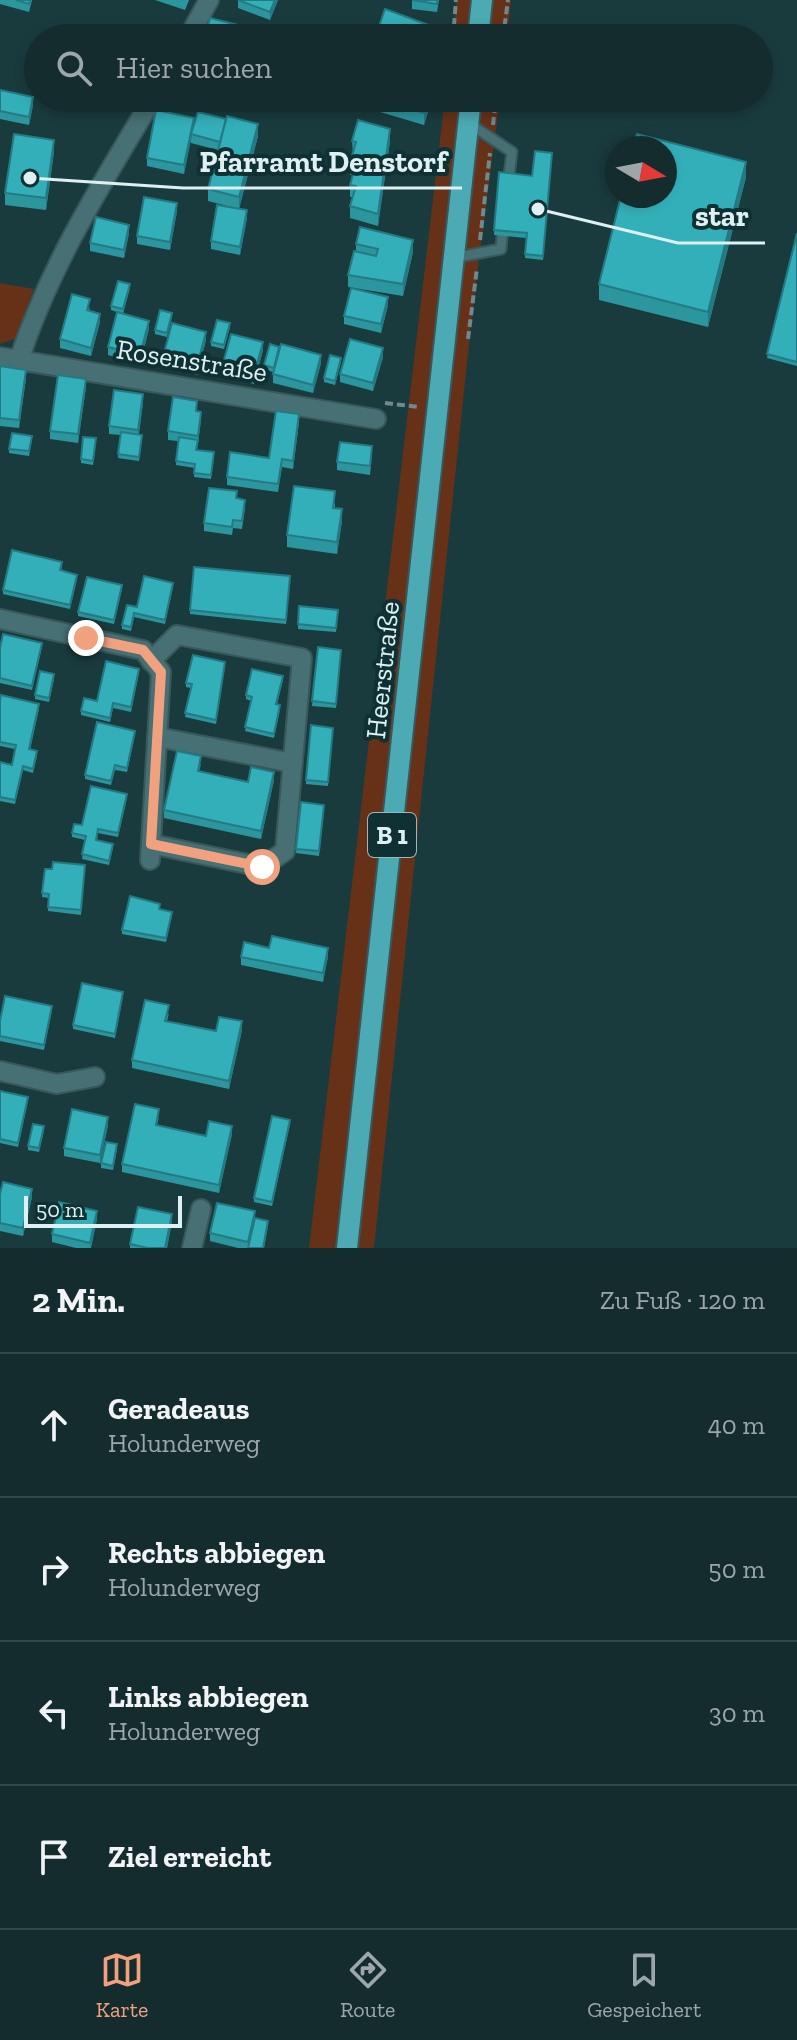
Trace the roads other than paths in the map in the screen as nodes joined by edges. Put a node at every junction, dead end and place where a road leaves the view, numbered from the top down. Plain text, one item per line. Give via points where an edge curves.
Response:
1 (209, 0) edge
2 (482, 0) edge
3 (196, 24) edge
4 (479, 24) edge
5 (145, 112) edge
6 (470, 112) edge
7 (469, 123) junction
8 (507, 194) edge
9 (505, 208) edge
10 (453, 258) junction
11 (0, 357) edge
12 (19, 360) junction
13 (376, 419) dead end
14 (0, 619) edge
15 (151, 661) junction
16 (157, 737) junction
17 (292, 763) junction
18 (0, 1071) edge
19 (95, 1077) dead end
20 (201, 1209) dead end
21 (192, 1248) edge
22 (347, 1248) edge

1 - 3 street
2 - 4 main road
5 - 12 street via 38,302
6 - 7 main road, Heerstraße / B 1
7 - 8 lane via 512,152
7 - 10 main road, Heerstraße / B 1
9 - 10 lane via 501,249
10 - 22 main road, Heerstraße / B 1
11 - 12 street, Rosenstraße
12 - 13 street, Rosenstraße
14 - 15 street via 143,650
15 - 16 street via 161,672
15 - 17 street via 177,635 302,658
16 - 17 street
16 - 17 street via 151,852 262,867 285,851
18 - 19 street via 57,1084
20 - 21 street

